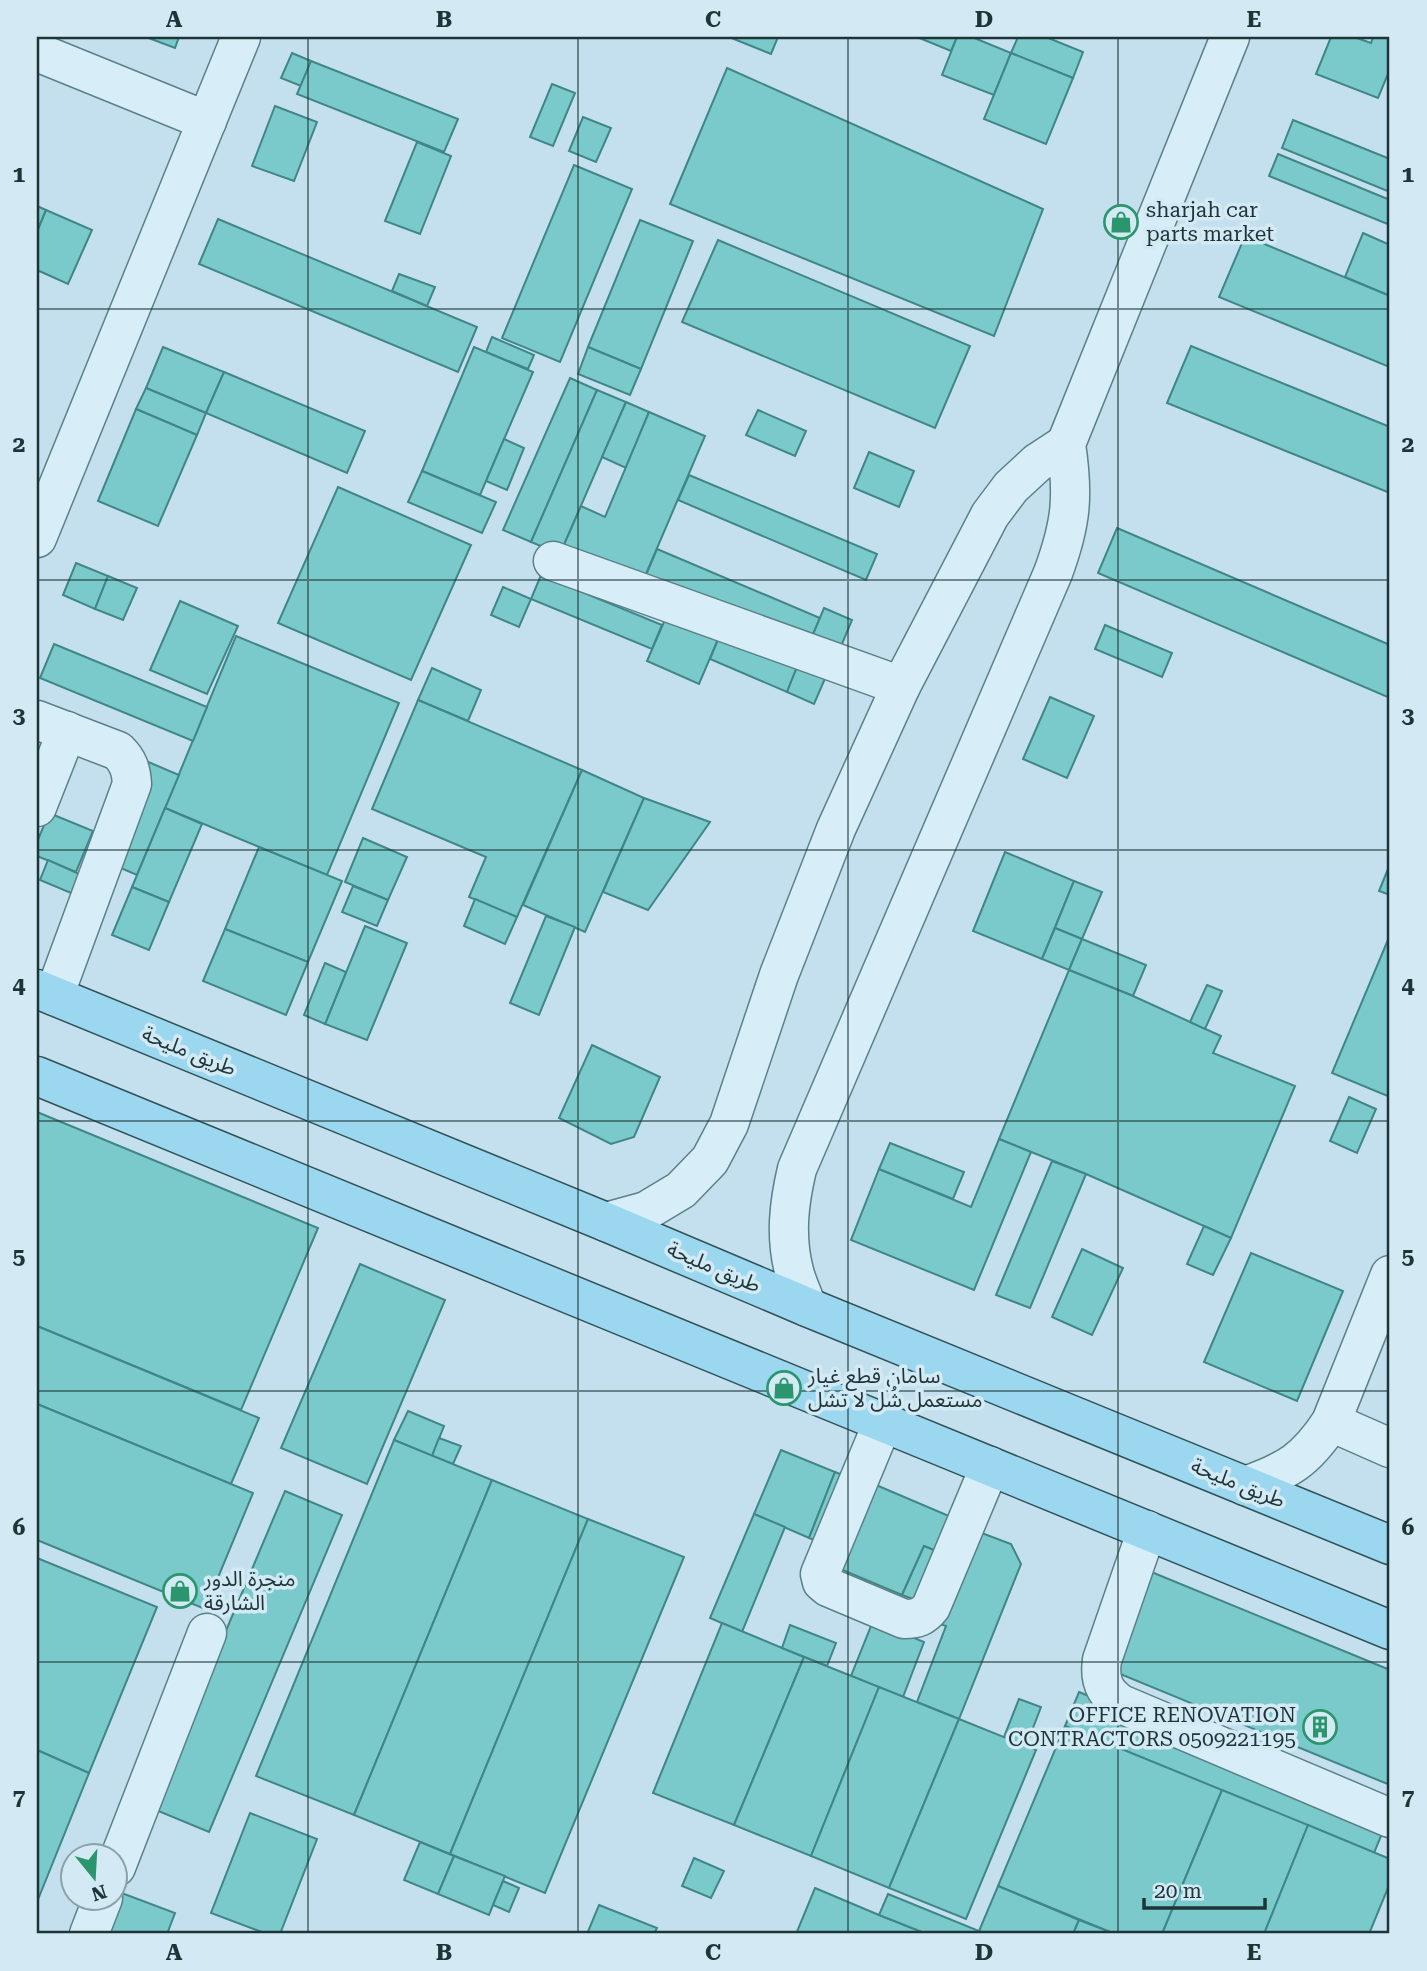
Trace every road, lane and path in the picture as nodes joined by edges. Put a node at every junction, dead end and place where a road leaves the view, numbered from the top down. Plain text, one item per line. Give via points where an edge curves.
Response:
1 (241, 37) edge
2 (1230, 37) edge
3 (37, 52) edge
4 (207, 121) junction
5 (1066, 444) junction
6 (37, 538) edge
7 (553, 561) dead end
8 (901, 686) junction
9 (52, 726) edge
10 (37, 807) edge
11 (46, 993) edge
12 (37, 1076) edge
13 (606, 1222) junction
14 (1390, 1275) edge
15 (807, 1307) junction
16 (883, 1422) junction
17 (1331, 1422) junction
18 (1390, 1448) edge
19 (990, 1466) junction
20 (1245, 1486) junction
21 (1147, 1530) junction
22 (1390, 1545) edge
23 (1390, 1630) edge
24 (207, 1633) dead end
25 (1390, 1818) edge
26 (126, 1842) edge
27 (98, 1912) edge
28 (89, 1934) edge

1 - 4 street
2 - 5 street
3 - 4 street
4 - 6 street
5 - 8 street via 1011,487 990,515
5 - 15 street via 1071,499 1064,542 797,1168 789,1203 789,1237 794,1271
7 - 8 street
8 - 13 street via 836,829 779,975 729,1124 710,1160 681,1190 646,1211
9 - 10 street
9 - 11 street via 118,751 127,760 132,784
11 - 13 main road, طريق مليحة
12 - 16 main road
13 - 15 main road, طريق مليحة
14 - 17 street
15 - 20 main road, طريق مليحة
16 - 19 main road
16 - 19 street via 820,1574 828,1587 904,1619 925,1615 931,1607
17 - 18 street
17 - 20 street via 1317,1444 1297,1462
19 - 21 main road
20 - 22 main road, طريق مليحة
21 - 23 main road
21 - 25 street via 1102,1660 1100,1673 1110,1697
24 - 26 street
27 - 28 street

